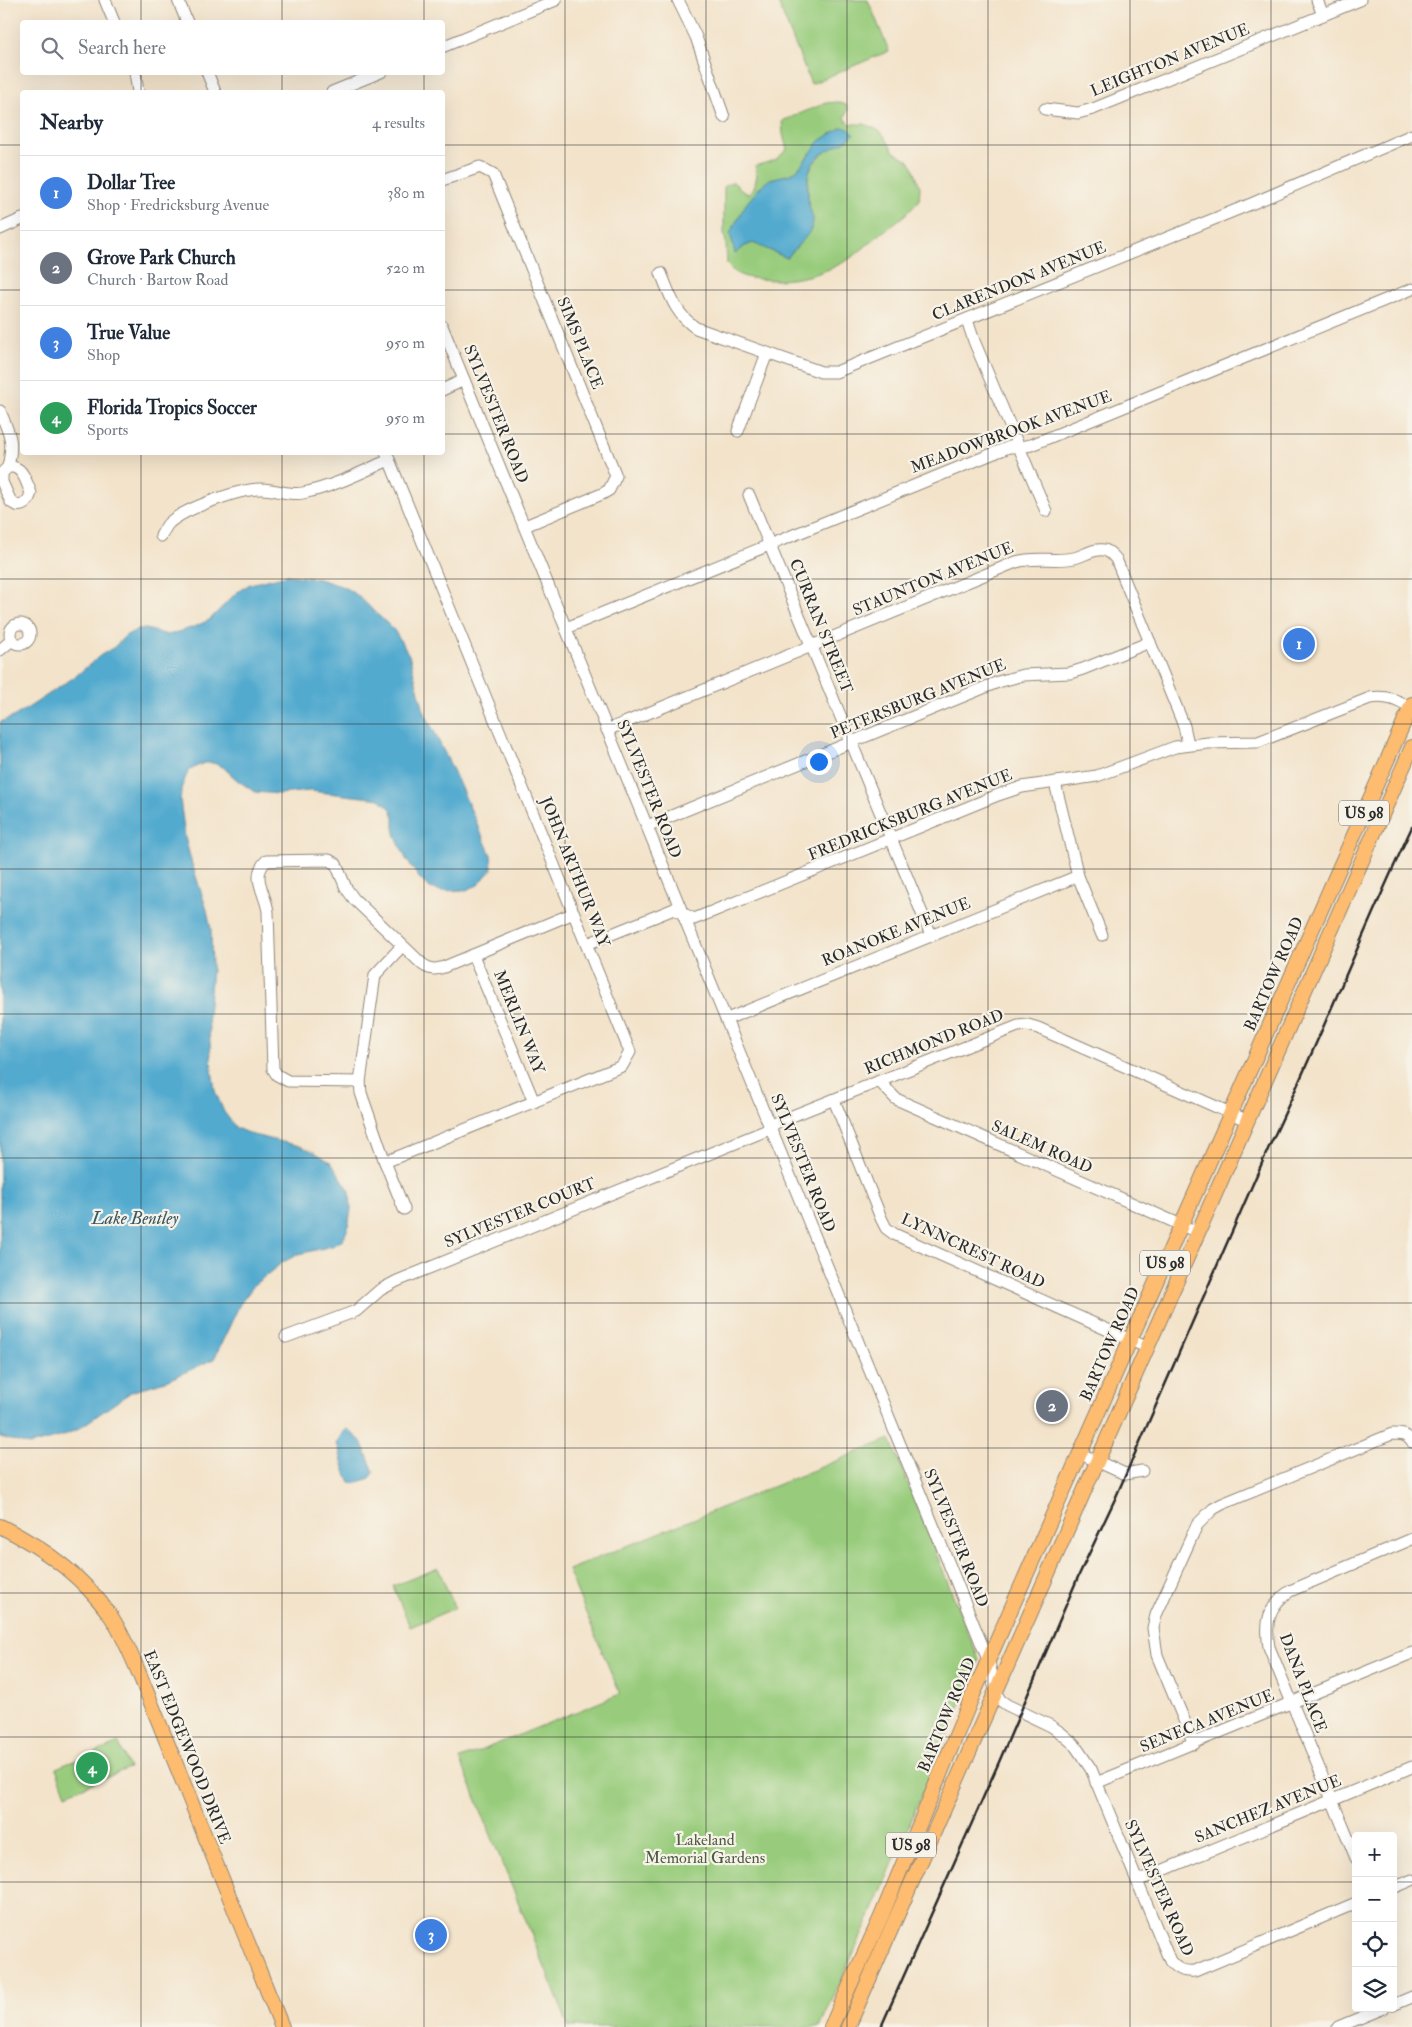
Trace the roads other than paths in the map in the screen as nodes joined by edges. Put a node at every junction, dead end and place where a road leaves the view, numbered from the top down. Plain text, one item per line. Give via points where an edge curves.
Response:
1 (105, 0) edge
2 (178, 0) edge
3 (556, 0) edge
4 (678, 0) edge
5 (1317, 0) edge
6 (1360, 0) edge
7 (1323, 15) junction
8 (113, 20) edge
9 (186, 20) edge
10 (445, 46) edge
11 (135, 75) edge
12 (208, 75) edge
13 (375, 75) edge
14 (138, 90) edge
15 (214, 90) edge
16 (348, 90) edge
17 (1045, 109) dead end
18 (724, 117) dead end
19 (1412, 136) edge
20 (445, 179) edge
21 (20, 221) edge
22 (0, 229) edge
23 (661, 273) dead end
24 (1412, 289) edge
25 (967, 320) junction
26 (445, 333) edge
27 (767, 353) junction
28 (464, 380) junction
29 (445, 389) edge
30 (0, 411) edge
31 (738, 431) dead end
32 (1020, 448) junction
33 (388, 456) edge
34 (8, 467) dead end
35 (749, 495) dead end
36 (1046, 511) dead end
37 (525, 526) junction
38 (161, 536) dead end
39 (770, 544) junction
40 (566, 628) junction
41 (12, 640) dead end
42 (1150, 642) junction
43 (812, 646) junction
44 (0, 650) edge
45 (1411, 707) edge
46 (607, 730) junction
47 (851, 743) junction
48 (1188, 744) junction
49 (1412, 747) edge
50 (1408, 761) edge
51 (1054, 783) junction
52 (647, 826) junction
53 (891, 839) junction
54 (1078, 876) junction
55 (574, 913) junction
56 (684, 914) junction
57 (931, 935) junction
58 (1102, 935) dead end
59 (587, 944) junction
60 (402, 946) junction
61 (473, 955) junction
62 (727, 1019) junction
63 (879, 1081) junction
64 (360, 1082) junction
65 (834, 1100) junction
66 (534, 1102) junction
67 (1231, 1113) junction
68 (1246, 1120) junction
69 (771, 1126) junction
70 (385, 1162) junction
71 (404, 1208) dead end
72 (1181, 1226) junction
73 (1197, 1232) junction
74 (286, 1337) dead end
75 (1131, 1341) junction
76 (1146, 1347) junction
77 (1410, 1439) edge
78 (1081, 1454) junction
79 (1096, 1462) junction
80 (1142, 1471) dead end
81 (0, 1526) edge
82 (1412, 1540) edge
83 (1412, 1653) edge
84 (989, 1662) junction
85 (995, 1690) junction
86 (1292, 1704) junction
87 (1194, 1744) junction
88 (1412, 1767) edge
89 (1096, 1783) junction
90 (1332, 1800) junction
91 (1352, 1848) edge
92 (1412, 1880) edge
93 (1137, 1881) junction
94 (1397, 1886) edge
95 (1352, 1905) edge
96 (1412, 1997) edge
97 (1397, 2003) edge
98 (1374, 2012) edge
99 (282, 2027) edge
100 (831, 2027) edge
101 (848, 2027) edge
102 (1338, 2027) edge

1 - 8 street
2 - 9 street
3 - 10 street
4 - 18 street via 696,37
5 - 7 street
6 - 7 street, LEIGHTON AVENUE
7 - 17 street, LEIGHTON AVENUE via 1093,110 1078,113
11 - 14 street
12 - 15 street
13 - 16 street
19 - 25 street, CLARENDON AVENUE
20 - 37 street, SIMS PLACE via 480,167 493,174 616,476 610,490
21 - 22 street
23 - 27 street, CLARENDON AVENUE via 675,309 684,320 696,328
24 - 32 street, MEADOWBROOK AVENUE
25 - 27 street, CLARENDON AVENUE via 836,372 821,372
25 - 32 street
26 - 28 street, SYLVESTER ROAD
27 - 31 street
28 - 29 street
28 - 37 street, SYLVESTER ROAD
30 - 34 street via 11,437
32 - 36 street
32 - 39 street, MEADOWBROOK AVENUE via 1009,447
33 - 38 street via 314,491 289,493 263,489 239,492 181,515 168,523
33 - 55 street, JOHN ARTHUR WAY
35 - 39 street, CURRAN STREET
37 - 40 street, SYLVESTER ROAD
39 - 40 street, MEADOWBROOK AVENUE
39 - 43 street, CURRAN STREET
40 - 46 street, SYLVESTER ROAD
41 - 44 street
42 - 43 street, STAUNTON AVENUE via 1116,559 1111,553 1096,550 1065,560 1016,562
42 - 47 street, PETERSBURG AVENUE via 1070,673 1010,677
42 - 48 street, STAUNTON AVENUE via 1184,726
43 - 46 street, STAUNTON AVENUE
43 - 47 street, CURRAN STREET
45 - 48 street, FREDRICKSBURG AVENUE via 1387,697 1370,698 1258,742
45 - 67 main road, BARTOW ROAD / US 98
46 - 52 street, SYLVESTER ROAD
47 - 52 street, PETERSBURG AVENUE
47 - 53 street, CURRAN STREET
48 - 51 street, FREDRICKSBURG AVENUE via 1104,774
49 - 50 main road, BARTOW ROAD / US 98
50 - 68 main road, BARTOW ROAD / US 98
51 - 53 street, FREDRICKSBURG AVENUE via 998,794
51 - 54 street
52 - 56 street, SYLVESTER ROAD
53 - 56 street, FREDRICKSBURG AVENUE via 694,919
53 - 57 street, CURRAN STREET
54 - 57 street, ROANOKE AVENUE
54 - 58 street
55 - 59 street, JOHN ARTHUR WAY
55 - 61 street
56 - 59 street, FREDRICKSBURG AVENUE via 674,909
56 - 62 street, SYLVESTER ROAD
57 - 62 street, ROANOKE AVENUE
59 - 66 street, JOHN ARTHUR WAY via 630,1052 622,1066
60 - 61 street via 428,969 435,970
60 - 64 street via 375,975
60 - 64 street via 354,899 336,864 329,860 274,859 261,866 259,881 268,912 273,1069 288,1081
61 - 66 street, MERLIN WAY
62 - 69 street, SYLVESTER ROAD
63 - 65 street, RICHMOND ROAD
63 - 67 street, RICHMOND ROAD via 1004,1030 1028,1025
63 - 72 street, SALEM ROAD via 896,1099
64 - 70 street
65 - 69 street, RICHMOND ROAD
65 - 75 street, LYNNCREST ROAD via 886,1228
66 - 70 street, JOHN ARTHUR WAY
67 - 68 street, RICHMOND ROAD
67 - 72 main road, BARTOW ROAD / US 98
68 - 73 main road, BARTOW ROAD / US 98
69 - 74 street, SYLVESTER COURT via 397,1281 380,1290 356,1311
69 - 84 street, SYLVESTER ROAD
70 - 71 street
72 - 73 street, SALEM ROAD
72 - 75 main road, BARTOW ROAD / US 98
73 - 76 main road, BARTOW ROAD / US 98
75 - 76 street, LYNNCREST ROAD
75 - 78 main road, BARTOW ROAD / US 98
76 - 79 main road, BARTOW ROAD / US 98
77 - 87 street via 1392,1434 1222,1504 1197,1525 1153,1628 1157,1655
78 - 79 street
78 - 84 main road, BARTOW ROAD / US 98
79 - 80 street via 1125,1474
79 - 85 main road, BARTOW ROAD / US 98
81 - 99 main road, EAST EDGEWOOD DRIVE via 42,1549 74,1575 109,1614 120,1633
82 - 86 street, DANA PLACE via 1307,1583 1279,1598 1266,1629 1269,1647
83 - 86 street, SENECA AVENUE
84 - 85 street, SYLVESTER ROAD
84 - 100 main road, BARTOW ROAD / US 98
85 - 89 street, SYLVESTER ROAD via 1007,1705 1051,1726 1074,1744
85 - 101 main road, BARTOW ROAD / US 98
86 - 87 street, SENECA AVENUE
86 - 90 street, DANA PLACE
87 - 89 street, SENECA AVENUE
88 - 90 street, SANCHEZ AVENUE
89 - 93 street, SYLVESTER ROAD
90 - 91 street, DANA PLACE
90 - 93 street, SANCHEZ AVENUE
92 - 94 street
93 - 95 street, SYLVESTER ROAD via 1170,1961 1186,1972
96 - 97 street
98 - 102 street

